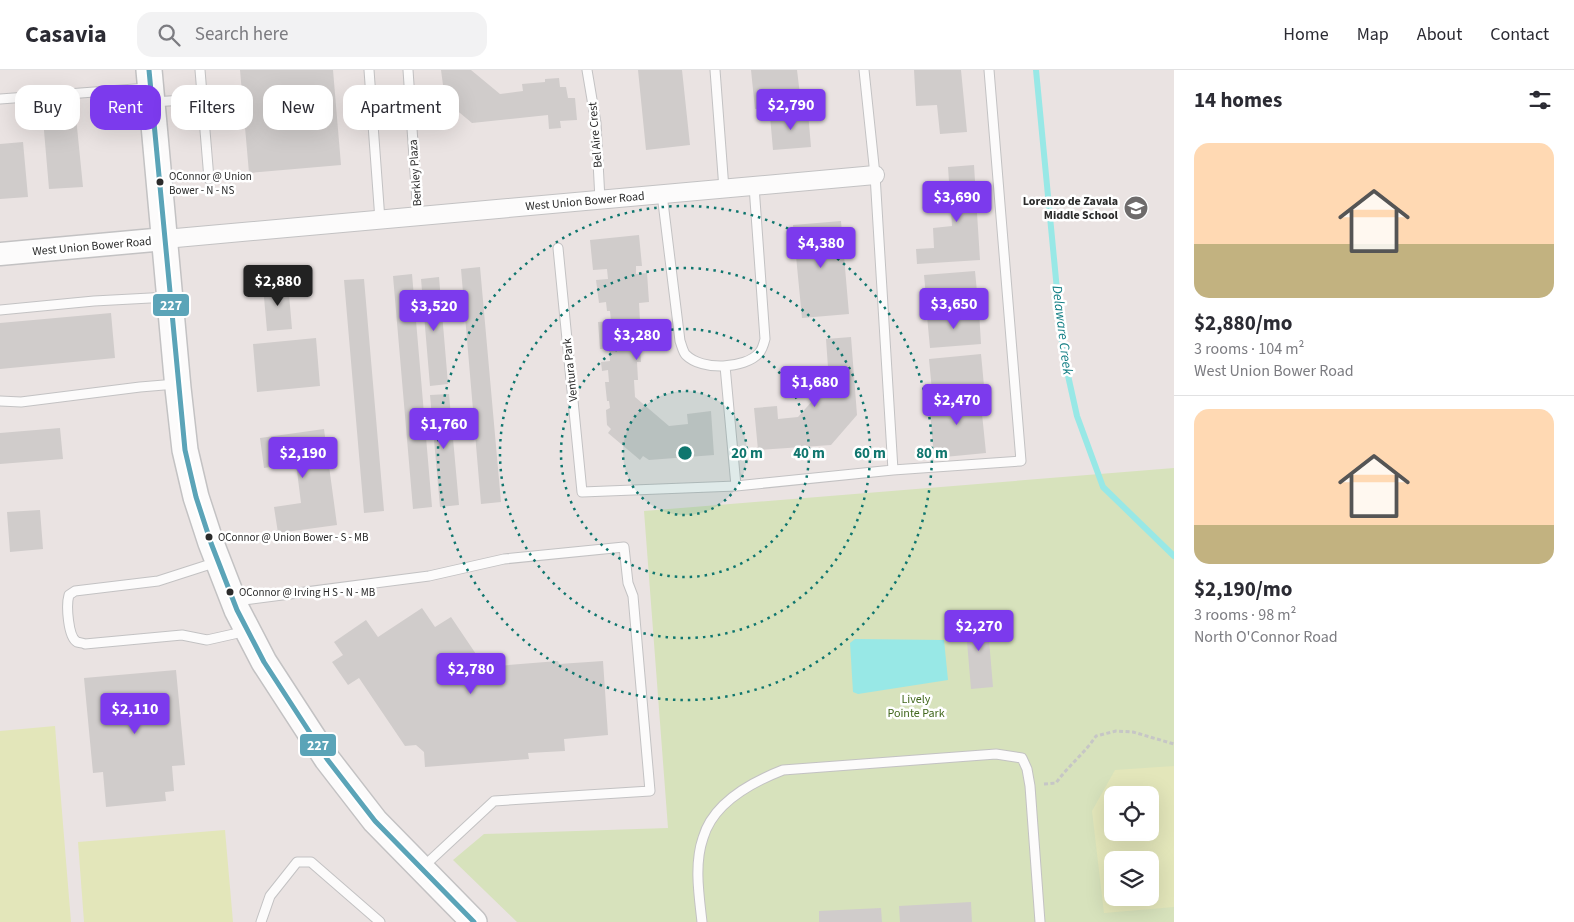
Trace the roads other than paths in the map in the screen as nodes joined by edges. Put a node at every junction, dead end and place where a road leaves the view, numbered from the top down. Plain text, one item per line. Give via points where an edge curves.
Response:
1 (200, 70) edge
2 (369, 70) edge
3 (408, 70) edge
4 (587, 70) edge
5 (714, 70) edge
6 (864, 70) edge
7 (989, 70) edge
8 (201, 85) edge
9 (90, 91) edge
10 (0, 99) edge
11 (155, 130) edge
12 (204, 130) edge
13 (875, 175) junction
14 (208, 179) dead end
15 (754, 186) junction
16 (724, 189) junction
17 (662, 194) junction
18 (600, 200) junction
19 (418, 216) junction
20 (380, 220) junction
21 (165, 239) junction
22 (558, 248) dead end
23 (0, 254) edge
24 (170, 297) junction
25 (0, 310) edge
26 (726, 366) junction
27 (178, 384) junction
28 (0, 401) edge
29 (892, 470) junction
30 (736, 486) junction
31 (218, 562) junction
32 (234, 602) junction
33 (248, 631) junction
34 (422, 868) junction
35 (261, 922) edge
36 (380, 922) edge
37 (474, 922) edge
38 (702, 922) edge
39 (1040, 922) edge

1 - 8 lane
2 - 20 lane
3 - 19 lane, Berkley Plaza
4 - 18 lane, Bel Aire Crest via 596,123
5 - 16 lane
6 - 13 lane
7 - 29 lane via 1021,460
9 - 10 lane
11 - 21 main road
12 - 14 lane
13 - 15 street, West Union Bower Road
13 - 29 lane
15 - 16 street, West Union Bower Road
15 - 26 lane via 766,339 759,353
16 - 17 street, West Union Bower Road
17 - 18 street, West Union Bower Road
17 - 26 lane via 680,341 686,355 699,363
18 - 19 street, West Union Bower Road
19 - 20 street, West Union Bower Road
20 - 21 street, West Union Bower Road
21 - 23 street, West Union Bower Road
21 - 24 main road
22 - 30 lane, Ventura Park via 582,492
24 - 25 lane
24 - 27 main road
26 - 30 lane
27 - 28 lane via 21,402
27 - 31 main road via 196,497
29 - 30 lane
31 - 32 main road
31 - 33 lane via 158,581 75,591 69,595 67,603 71,635 76,642 85,644 182,635 207,640
32 - 33 main road
32 - 34 lane via 429,576 504,559 624,547 628,583 633,596 650,791 494,801
33 - 34 main road via 264,662 327,759 375,821
34 - 37 main road
35 - 36 lane via 270,896 297,862 311,862
38 - 39 lane via 698,868 703,837 716,814 738,793 761,778 782,770 996,754 1022,758 1027,769

